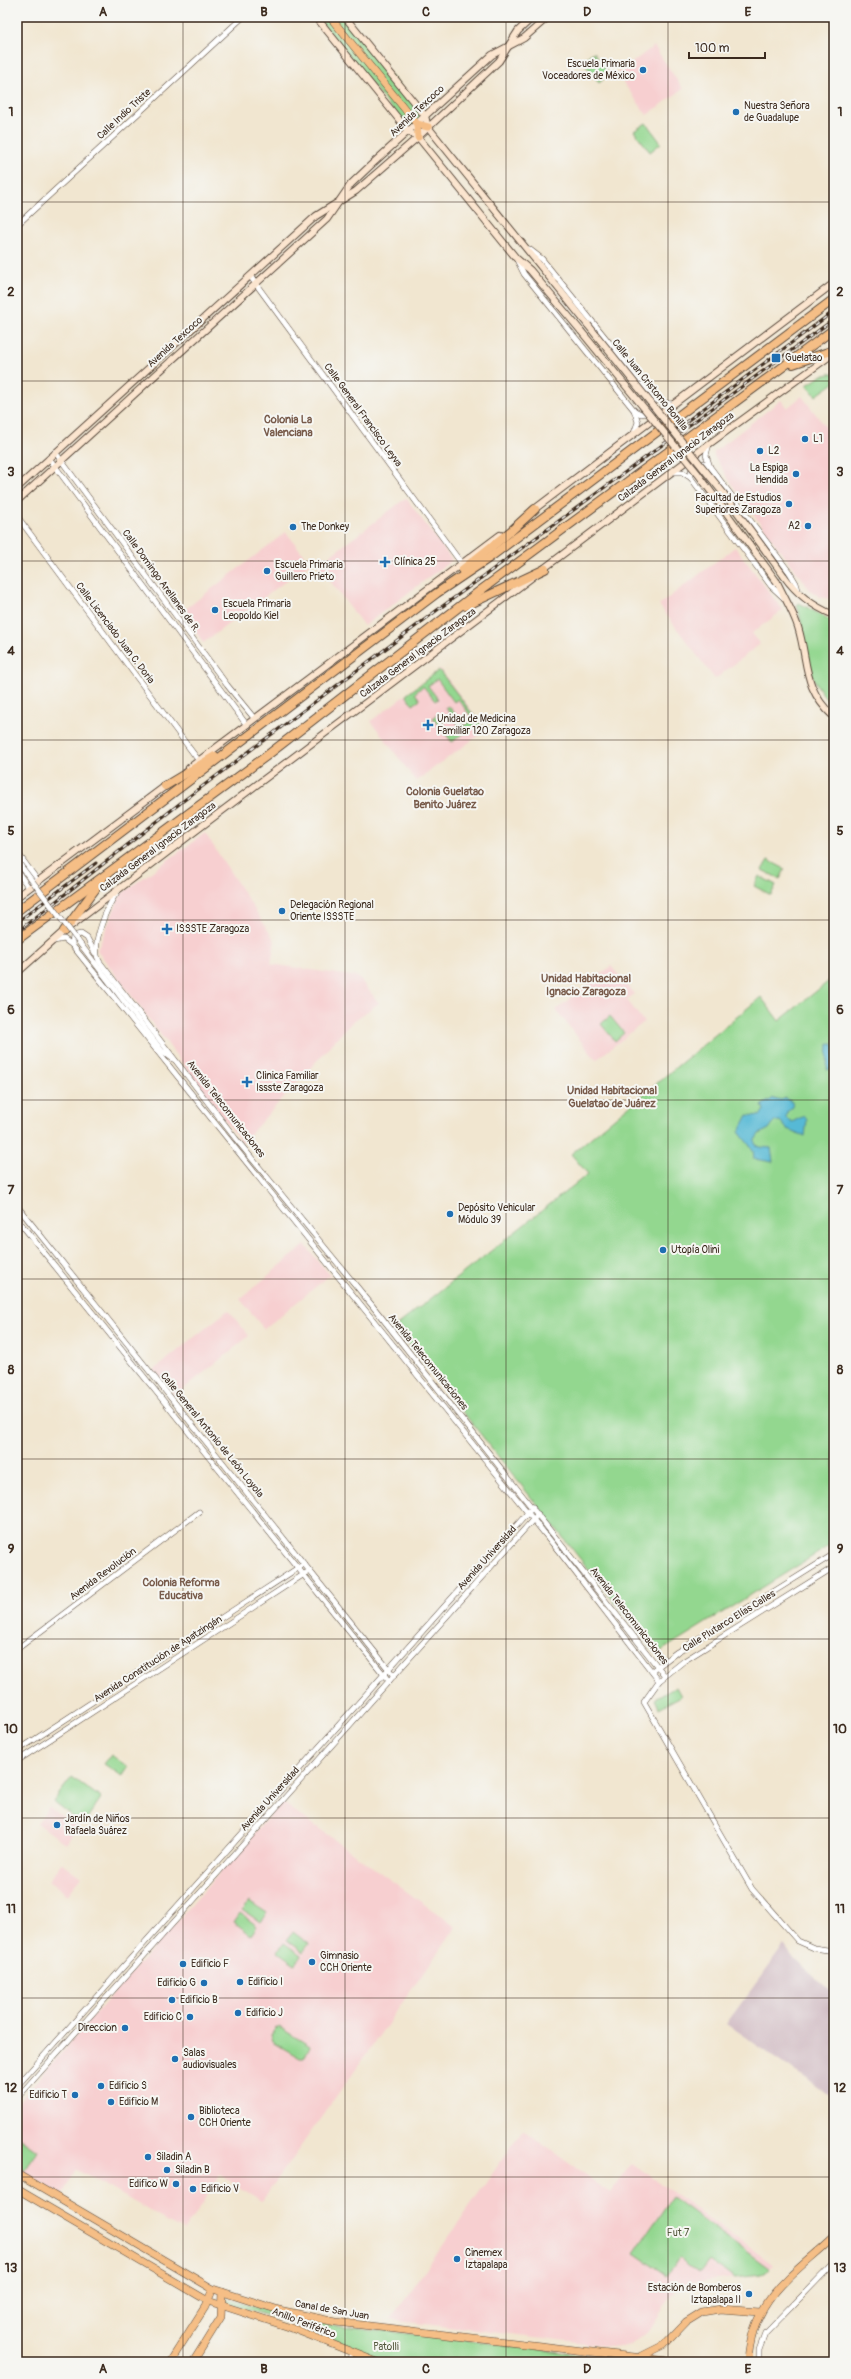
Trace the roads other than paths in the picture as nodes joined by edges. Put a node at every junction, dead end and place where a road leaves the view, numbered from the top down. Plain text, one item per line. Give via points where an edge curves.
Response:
1 (243, 17) edge
2 (316, 17) edge
3 (330, 17) edge
4 (345, 17) edge
5 (533, 17) edge
6 (548, 17) edge
7 (509, 47) junction
8 (426, 116) junction
9 (417, 124) junction
10 (428, 127) junction
11 (409, 132) junction
12 (418, 136) junction
13 (345, 196) junction
14 (17, 225) edge
15 (528, 248) junction
16 (516, 258) junction
17 (250, 276) junction
18 (255, 282) junction
19 (834, 283) edge
20 (834, 299) edge
21 (834, 329) edge
22 (834, 350) edge
23 (834, 354) edge
24 (784, 367) junction
25 (652, 395) junction
26 (673, 404) junction
27 (634, 410) junction
28 (631, 435) junction
29 (709, 444) junction
30 (55, 452) junction
31 (49, 458) junction
32 (61, 460) junction
33 (55, 466) junction
34 (710, 467) junction
35 (670, 473) junction
36 (691, 478) junction
37 (17, 488) edge
38 (17, 501) edge
39 (535, 509) junction
40 (17, 516) edge
41 (462, 564) junction
42 (545, 569) junction
43 (437, 593) junction
44 (799, 593) junction
45 (786, 601) junction
46 (449, 614) junction
47 (834, 614) edge
48 (245, 708) junction
49 (240, 713) junction
50 (834, 717) edge
51 (254, 718) junction
52 (246, 724) junction
53 (239, 744) junction
54 (199, 760) junction
55 (165, 786) junction
56 (17, 852) edge
57 (17, 861) edge
58 (26, 865) junction
59 (111, 870) junction
60 (17, 872) edge
61 (38, 881) junction
62 (30, 888) junction
63 (120, 888) junction
64 (17, 897) edge
65 (17, 911) edge
66 (64, 931) junction
67 (17, 940) edge
68 (52, 942) junction
69 (72, 945) junction
70 (96, 955) junction
71 (17, 973) edge
72 (162, 1051) junction
73 (176, 1060) junction
74 (170, 1067) junction
75 (17, 1206) edge
76 (17, 1219) edge
77 (380, 1316) junction
78 (375, 1323) junction
79 (533, 1507) junction
80 (199, 1512) dead end
81 (528, 1514) junction
82 (538, 1514) junction
83 (533, 1520) junction
84 (834, 1554) edge
85 (304, 1564) junction
86 (834, 1567) edge
87 (298, 1569) junction
88 (309, 1571) junction
89 (303, 1575) junction
90 (17, 1648) edge
91 (658, 1666) junction
92 (388, 1669) junction
93 (652, 1671) junction
94 (384, 1674) junction
95 (394, 1676) junction
96 (665, 1676) junction
97 (389, 1681) junction
98 (658, 1681) junction
99 (17, 1752) edge
100 (17, 1761) edge
101 (180, 1904) junction
102 (185, 1908) junction
103 (834, 1951) edge
104 (47, 2052) junction
105 (52, 2058) junction
106 (17, 2086) edge
107 (17, 2098) edge
108 (17, 2174) edge
109 (17, 2189) edge
110 (834, 2237) edge
111 (834, 2264) edge
112 (213, 2289) junction
113 (222, 2292) junction
114 (208, 2301) junction
115 (223, 2306) junction
116 (760, 2312) junction
117 (352, 2352) junction
118 (643, 2358) junction
119 (170, 2362) edge
120 (193, 2362) edge
121 (349, 2362) edge
122 (377, 2362) edge
123 (661, 2362) edge
124 (677, 2362) edge
125 (748, 2362) edge
126 (759, 2362) edge

1 - 14 street, Calle Indio Triste
2 - 11 main road
3 - 9 main road
4 - 8 main road
5 - 7 main road, Avenida Texcoco via 518,31
6 - 7 main road, Avenida Texcoco via 524,38
7 - 8 main road, Avenida Texcoco via 492,55
7 - 10 main road, Avenida Texcoco via 499,61
8 - 9 main road, Avenida Texcoco
8 - 10 main road
9 - 10 main road
9 - 11 main road, Avenida Texcoco
9 - 12 main road
10 - 12 main road, Avenida Texcoco
10 - 15 main road, Calle Juan Cristomo Bonilla
11 - 12 main road
11 - 13 main road, Avenida Texcoco via 351,184
12 - 13 main road, Avenida Texcoco via 356,191
12 - 16 main road, Calle Juan Cristomo Bonilla
13 - 17 main road, Avenida Texcoco via 316,216
13 - 18 main road, Avenida Texcoco via 327,219
15 - 25 street, Calle Juan Cristomo Bonilla via 542,259
15 - 44 main road, Calle Juan Cristomo Bonilla, bridge via 537,264 724,494
16 - 27 street, Calle Juan Cristomo Bonilla via 524,274
16 - 45 main road, Calle Juan Cristomo Bonilla, bridge via 530,270 698,474 777,582
17 - 18 street, Calle General Francisco Leyva
17 - 30 main road, Avenida Texcoco
18 - 32 main road, Avenida Texcoco
18 - 41 street, Calle General Francisco Leyva
19 - 26 main road
20 - 43 highway via 489,558
21 - 24 highway, Calzada General Ignacio Zaragoza
22 - 24 highway
23 - 29 main road, Calzada General Ignacio Zaragoza
24 - 46 highway, Calzada General Ignacio Zaragoza
25 - 26 street, Calle Juan Cristomo Bonilla via 660,402
25 - 27 street via 654,404 650,411 641,414
26 - 28 main road
27 - 28 street via 638,422
28 - 39 main road
29 - 34 street via 706,455
29 - 35 main road, Calzada General Ignacio Zaragoza
30 - 31 main road, Avenida Texcoco
30 - 32 street, Calle Domingo Arellanes de R.
31 - 33 street, Calle Domingo Arellanes de R.
31 - 37 main road, Avenida Texcoco
32 - 33 main road, Avenida Texcoco
32 - 48 street, Calle Domingo Arellanes de R.
33 - 38 main road, Avenida Texcoco
33 - 49 street, Calle Domingo Arellanes de R.
34 - 36 street via 704,463 696,464 691,471
34 - 44 street via 790,573
35 - 36 street via 682,472
35 - 42 main road, Calzada General Ignacio Zaragoza
36 - 45 street, Calle Juan Cristomo Bonilla via 771,586
39 - 41 main road
39 - 43 highway
40 - 54 street, Calle Licenciado Juan C. Doria
41 - 51 main road
42 - 46 highway
42 - 63 main road, Calzada General Ignacio Zaragoza
43 - 53 highway
44 - 47 main road, Calle Juan Cristomo Bonilla via 818,607
45 - 50 main road, Calle Juan Cristomo Bonilla via 798,628 804,665 810,682 820,701
46 - 59 highway, Calzada General Ignacio Zaragoza via 265,757
48 - 49 street
48 - 51 street, Calle Domingo Arellanes de R.
49 - 52 street, Calle Domingo Arellanes de R.
51 - 52 main road
52 - 54 main road
53 - 55 highway
53 - 65 highway
54 - 55 main road
55 - 61 main road
56 - 58 street
57 - 72 street, Avenida Telecomunicaciones, bridge
58 - 60 street via 24,871
58 - 61 street
59 - 66 highway
59 - 67 highway, Calzada General Ignacio Zaragoza
60 - 62 street
61 - 62 main road
62 - 64 main road
63 - 66 main road, Calzada General Ignacio Zaragoza
63 - 70 street via 96,940
66 - 68 main road, Calzada General Ignacio Zaragoza
68 - 69 street via 64,938
68 - 71 main road, Calzada General Ignacio Zaragoza
69 - 70 street, Avenida Telecomunicaciones via 74,935 83,935
69 - 74 street, Avenida Telecomunicaciones
70 - 73 street, Avenida Telecomunicaciones
72 - 73 street, Avenida Telecomunicaciones
72 - 74 street, Avenida Telecomunicaciones
73 - 77 street, Avenida Telecomunicaciones via 236,1139
74 - 78 street, Avenida Telecomunicaciones
75 - 85 street, Calle General Antonio de León Loyola
76 - 87 street, Calle General Antonio de León Loyola
77 - 78 street via 375,1317
77 - 79 street, Avenida Telecomunicaciones
78 - 81 street, Avenida Telecomunicaciones
79 - 81 street, Avenida Universidad
79 - 82 street, Avenida Telecomunicaciones
80 - 90 street, Avenida Revolución
81 - 83 street, Avenida Telecomunicaciones
81 - 92 street, Avenida Universidad
82 - 83 street, Avenida Universidad
82 - 91 street, Avenida Telecomunicaciones
83 - 93 street, Avenida Telecomunicaciones
83 - 95 street, Avenida Universidad
84 - 91 street, Calle Plutarco Elías Calles
85 - 87 street, Avenida Constitución de Apatzingán
85 - 88 street, Calle General Antonio de León Loyola
86 - 96 street, Calle Plutarco Elías Calles via 684,1661
87 - 89 street, Calle General Antonio de León Loyola
87 - 99 street, Avenida Constitución de Apatzingán
88 - 89 street, Avenida Constitución de Apatzingán
88 - 92 street, Calle General Antonio de León Loyola
89 - 94 street, Calle General Antonio de León Loyola
89 - 100 street, Avenida Constitución de Apatzingán
91 - 93 street, Calle Plutarco Elías Calles
91 - 96 street, Avenida Telecomunicaciones
92 - 94 street, Avenida Universidad
92 - 95 street, Calle General Antonio de León Loyola
93 - 98 street, Avenida Telecomunicaciones
94 - 97 street, Calle General Antonio de León Loyola
94 - 101 street, Avenida Universidad
95 - 97 street, Avenida Universidad
96 - 98 street, Calle Plutarco Elías Calles
97 - 102 street, Avenida Universidad
98 - 103 street, Calle Plutarco Elías Calles via 644,1702 752,1889 798,1941 814,1948
101 - 102 street
101 - 104 street, Avenida Universidad
102 - 105 street, Avenida Universidad
104 - 105 street
104 - 106 street, Avenida Universidad
105 - 107 street, Avenida Universidad
108 - 112 main road, Canal de San Juan
109 - 114 main road
110 - 116 main road via 772,2294
111 - 126 street via 765,2334 759,2350
112 - 113 main road, Canal de San Juan
112 - 114 main road
113 - 115 main road
113 - 118 main road, Canal de San Juan via 286,2312 336,2322
114 - 115 main road
114 - 119 main road
115 - 117 main road, Anillo Periférico via 289,2327
115 - 120 main road via 221,2317
116 - 118 main road via 720,2309 702,2312 686,2322 664,2345
116 - 125 main road via 751,2335
117 - 121 street
117 - 122 main road, Anillo Periférico
118 - 123 main road
118 - 124 main road, Canal de San Juan

